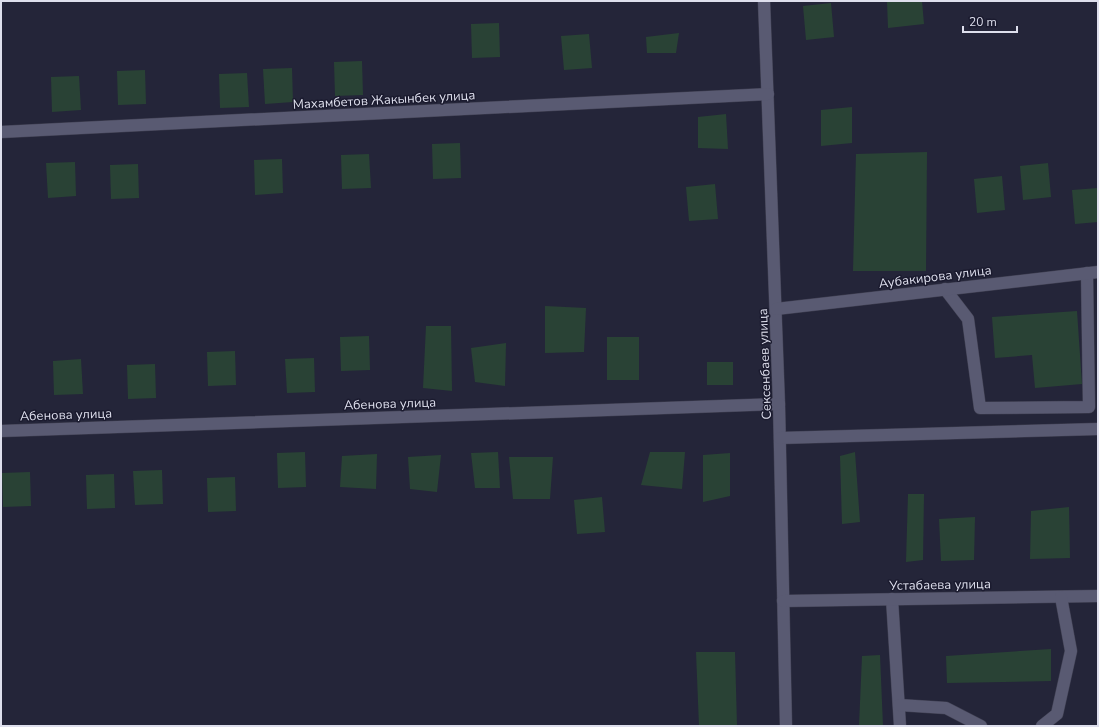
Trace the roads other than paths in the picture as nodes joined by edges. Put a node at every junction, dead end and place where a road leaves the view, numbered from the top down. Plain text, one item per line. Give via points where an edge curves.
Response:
1 (764, 1) edge
2 (768, 94) junction
3 (1, 132) edge
4 (1092, 272) edge
5 (945, 289) junction
6 (776, 309) junction
7 (779, 404) junction
8 (1098, 429) edge
9 (1, 431) edge
10 (780, 438) junction
11 (1098, 596) edge
12 (1061, 597) junction
13 (892, 599) junction
14 (783, 600) junction
15 (899, 705) junction
16 (786, 726) edge
17 (900, 726) edge
18 (981, 726) edge
19 (1042, 726) edge

1 - 2 street, Сексенбаев улица
2 - 3 street, Махамбетов Жакынбек улица
2 - 6 street, Сексенбаев улица
4 - 5 street, Аубакирова улица
4 - 5 street via 1089,407 980,408 968,319
5 - 6 street, Аубакирова улица
6 - 7 street, Сексенбаев улица
7 - 9 street, Абенова улица
7 - 10 street, Сексенбаев улица
8 - 10 street
10 - 14 street, Сексенбаев улица
11 - 12 street, Устабаева улица
12 - 13 street, Устабаева улица
12 - 19 street via 1071,651 1057,714
13 - 14 street, Устабаева улица
13 - 15 street
14 - 16 street, Сексенбаев улица
15 - 17 street
15 - 18 street via 946,708

